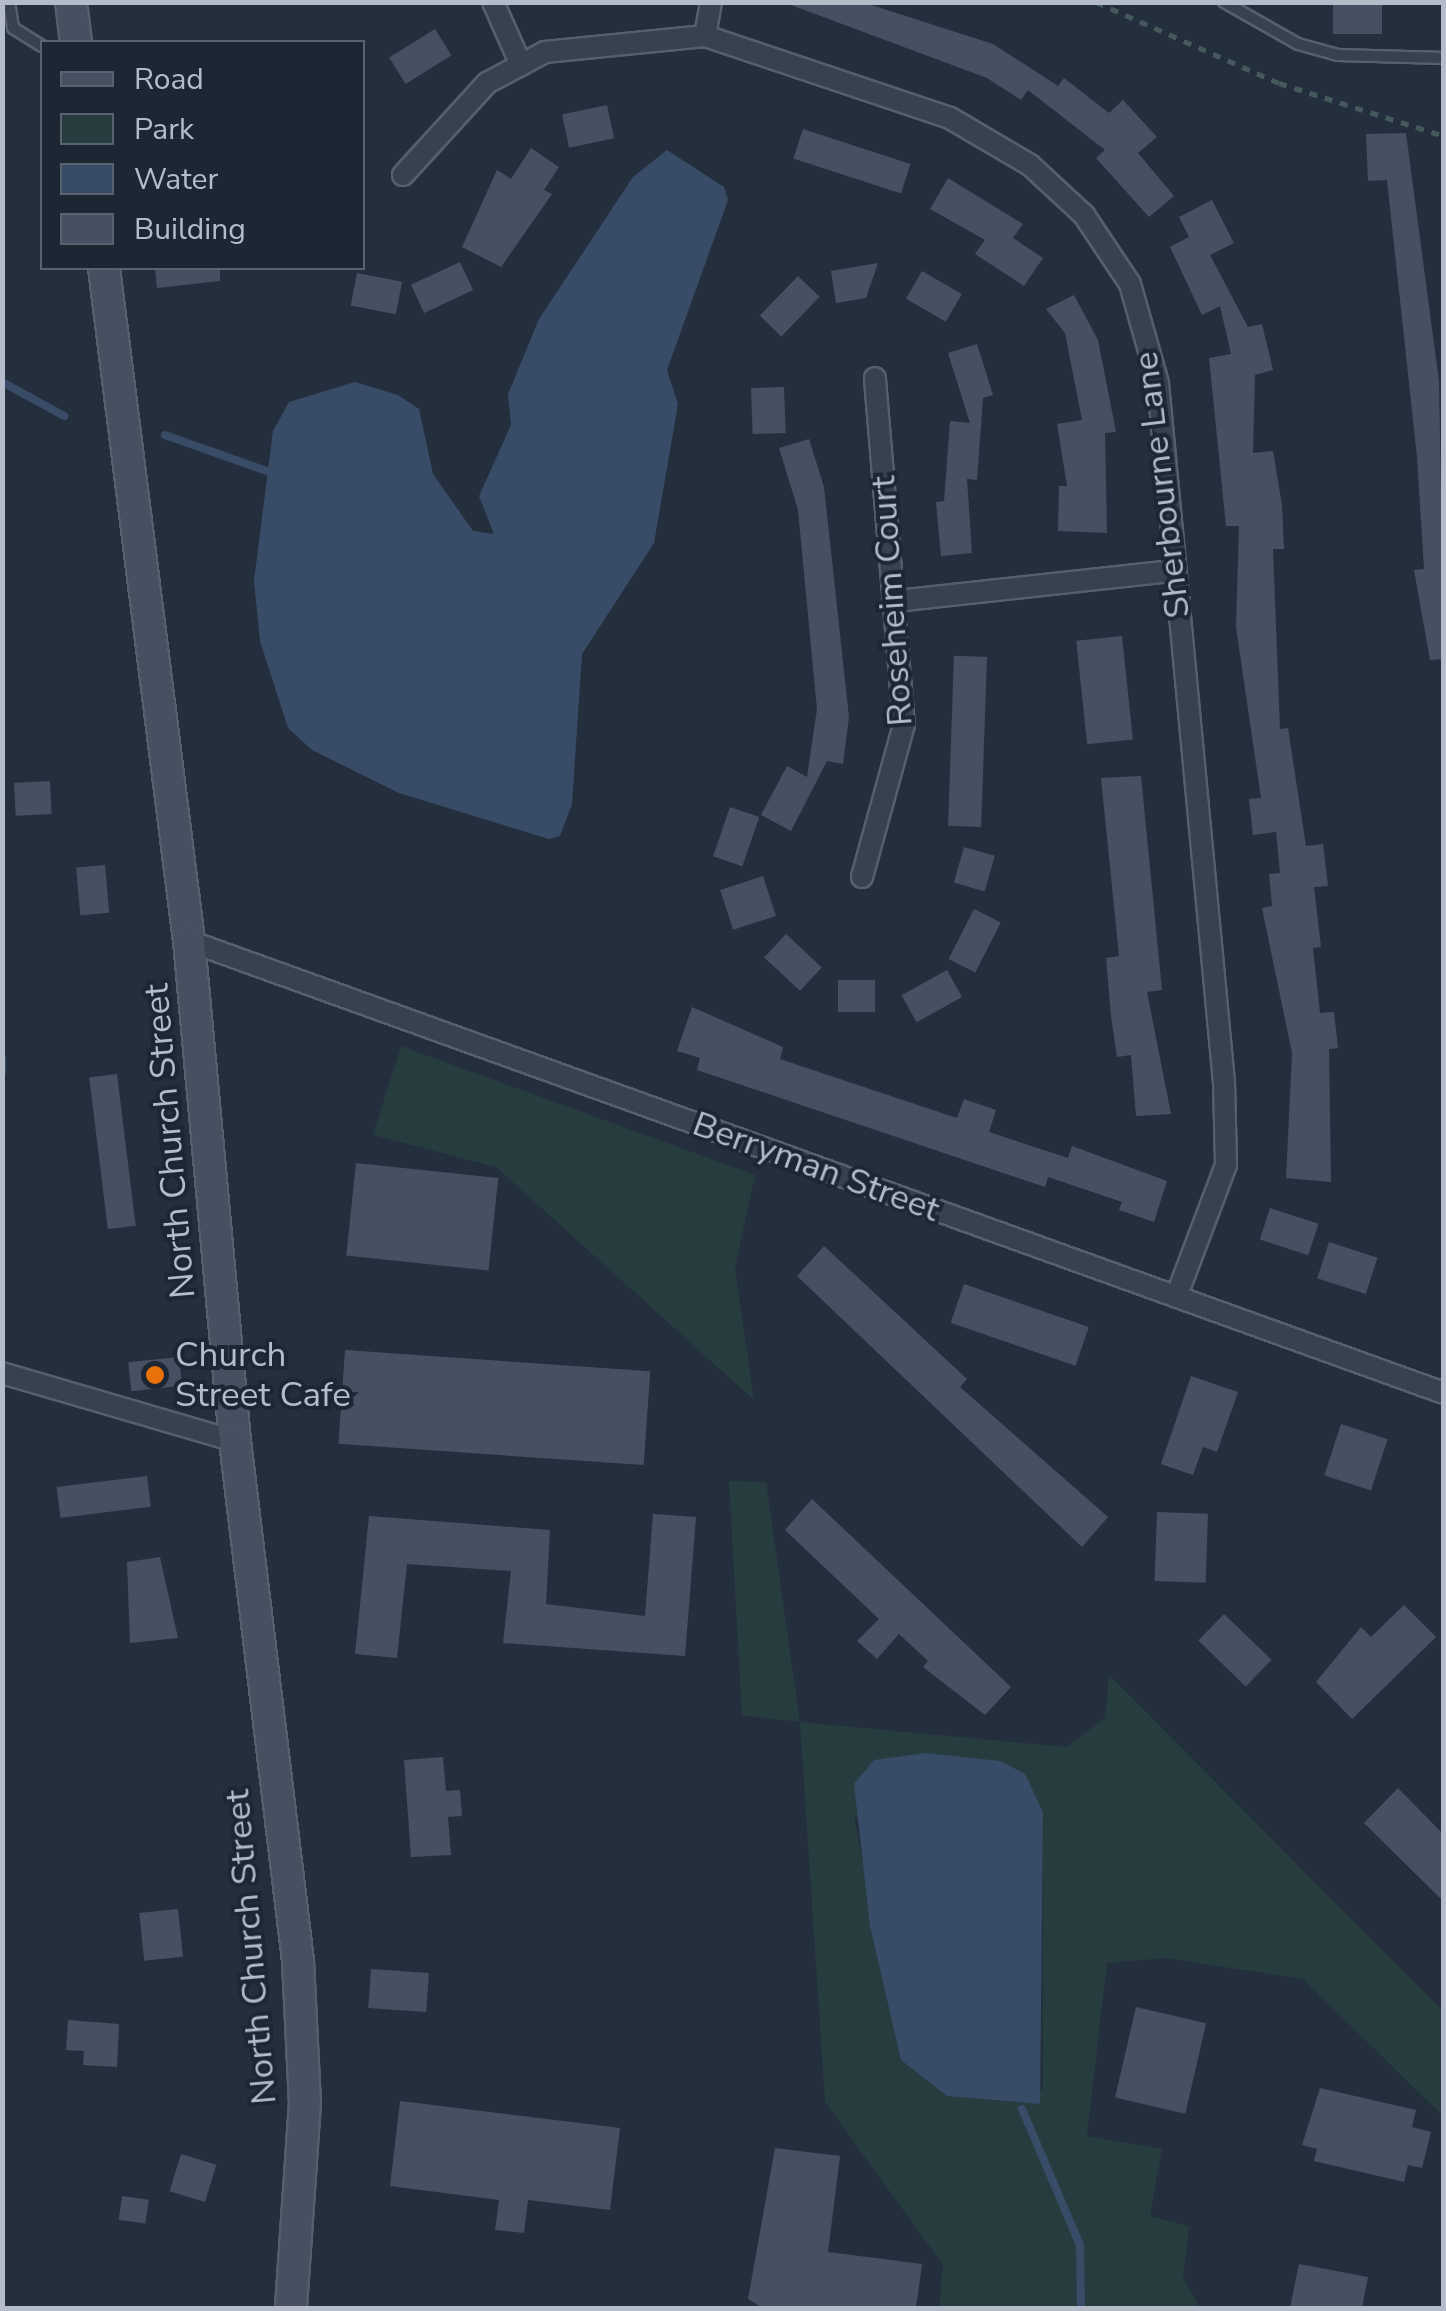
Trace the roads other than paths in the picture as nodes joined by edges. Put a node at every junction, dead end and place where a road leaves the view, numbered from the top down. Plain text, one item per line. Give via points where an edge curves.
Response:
1 (71, 2) edge
2 (493, 2) edge
3 (711, 2) edge
4 (1224, 2) edge
5 (8, 11) edge
6 (706, 36) junction
7 (76, 40) edge
8 (40, 45) edge
9 (1444, 58) edge
10 (520, 65) junction
11 (402, 175) dead end
12 (104, 270) edge
13 (875, 378) dead end
14 (1174, 571) junction
15 (896, 601) junction
16 (862, 878) dead end
17 (190, 941) junction
18 (1176, 1297) junction
19 (2, 1373) edge
20 (1444, 1393) edge
21 (234, 1441) junction
22 (291, 2308) edge

1 - 7 main road
2 - 10 street
3 - 6 street
4 - 9 lane via 1298,44 1338,55
5 - 8 lane via 13,28
6 - 10 street, Sherbourne Lane via 625,38
6 - 14 street, Sherbourne Lane via 950,118 1030,164 1084,215 1130,284 1158,383
10 - 11 street, Sherbourne Lane via 487,83
12 - 17 main road, North Church Street
13 - 15 street, Roseheim Court
14 - 15 street
14 - 18 street, Sherbourne Lane via 1226,1165
15 - 16 street, Roseheim Court via 904,725
17 - 18 street, Berryman Street
17 - 21 main road, North Church Street
18 - 20 street, Berryman Street
19 - 21 street
21 - 22 main road, North Church Street via 302,2016

